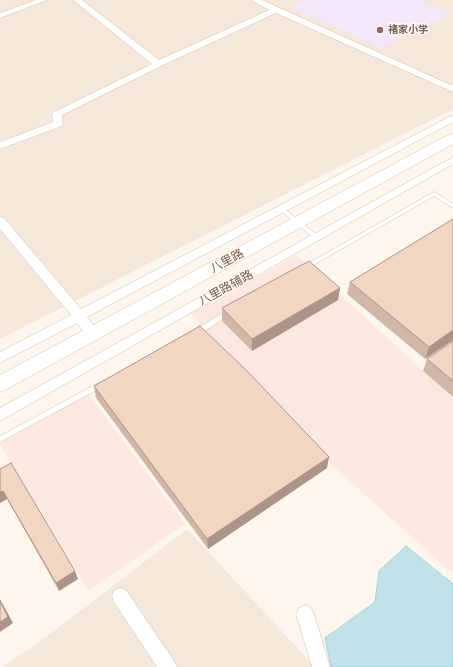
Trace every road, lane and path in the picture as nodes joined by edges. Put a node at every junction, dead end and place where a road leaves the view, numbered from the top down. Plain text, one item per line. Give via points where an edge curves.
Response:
1 (43, 0) edge
2 (78, 0) edge
3 (255, 0) edge
4 (275, 10) junction
5 (0, 16) edge
6 (158, 64) junction
7 (453, 89) edge
8 (453, 118) edge
9 (453, 138) edge
10 (0, 146) edge
11 (453, 160) edge
12 (453, 206) edge
13 (282, 209) junction
14 (0, 221) edge
15 (298, 222) junction
16 (316, 237) junction
17 (303, 269) edge
18 (235, 308) edge
19 (79, 316) junction
20 (93, 333) junction
21 (191, 337) edge
22 (0, 358) edge
23 (109, 381) edge
24 (0, 384) edge
25 (0, 415) edge
26 (0, 439) edge
27 (120, 596) dead end
28 (305, 614) dead end
29 (168, 667) edge
30 (321, 667) edge

1 - 5 street
2 - 6 street
3 - 4 street
4 - 6 street
4 - 7 street
6 - 10 street via 57,114 58,124
8 - 13 street
9 - 15 main road, 八里路
11 - 16 street, 八里路辅路
12 - 17 lane via 434,194
13 - 15 lane
13 - 19 street
14 - 19 street
15 - 16 lane
15 - 20 main road, 八里路
16 - 25 street, 八里路辅路
18 - 21 lane
19 - 20 street
19 - 22 street
20 - 24 main road, 八里路
23 - 26 lane
27 - 29 street
28 - 30 street

